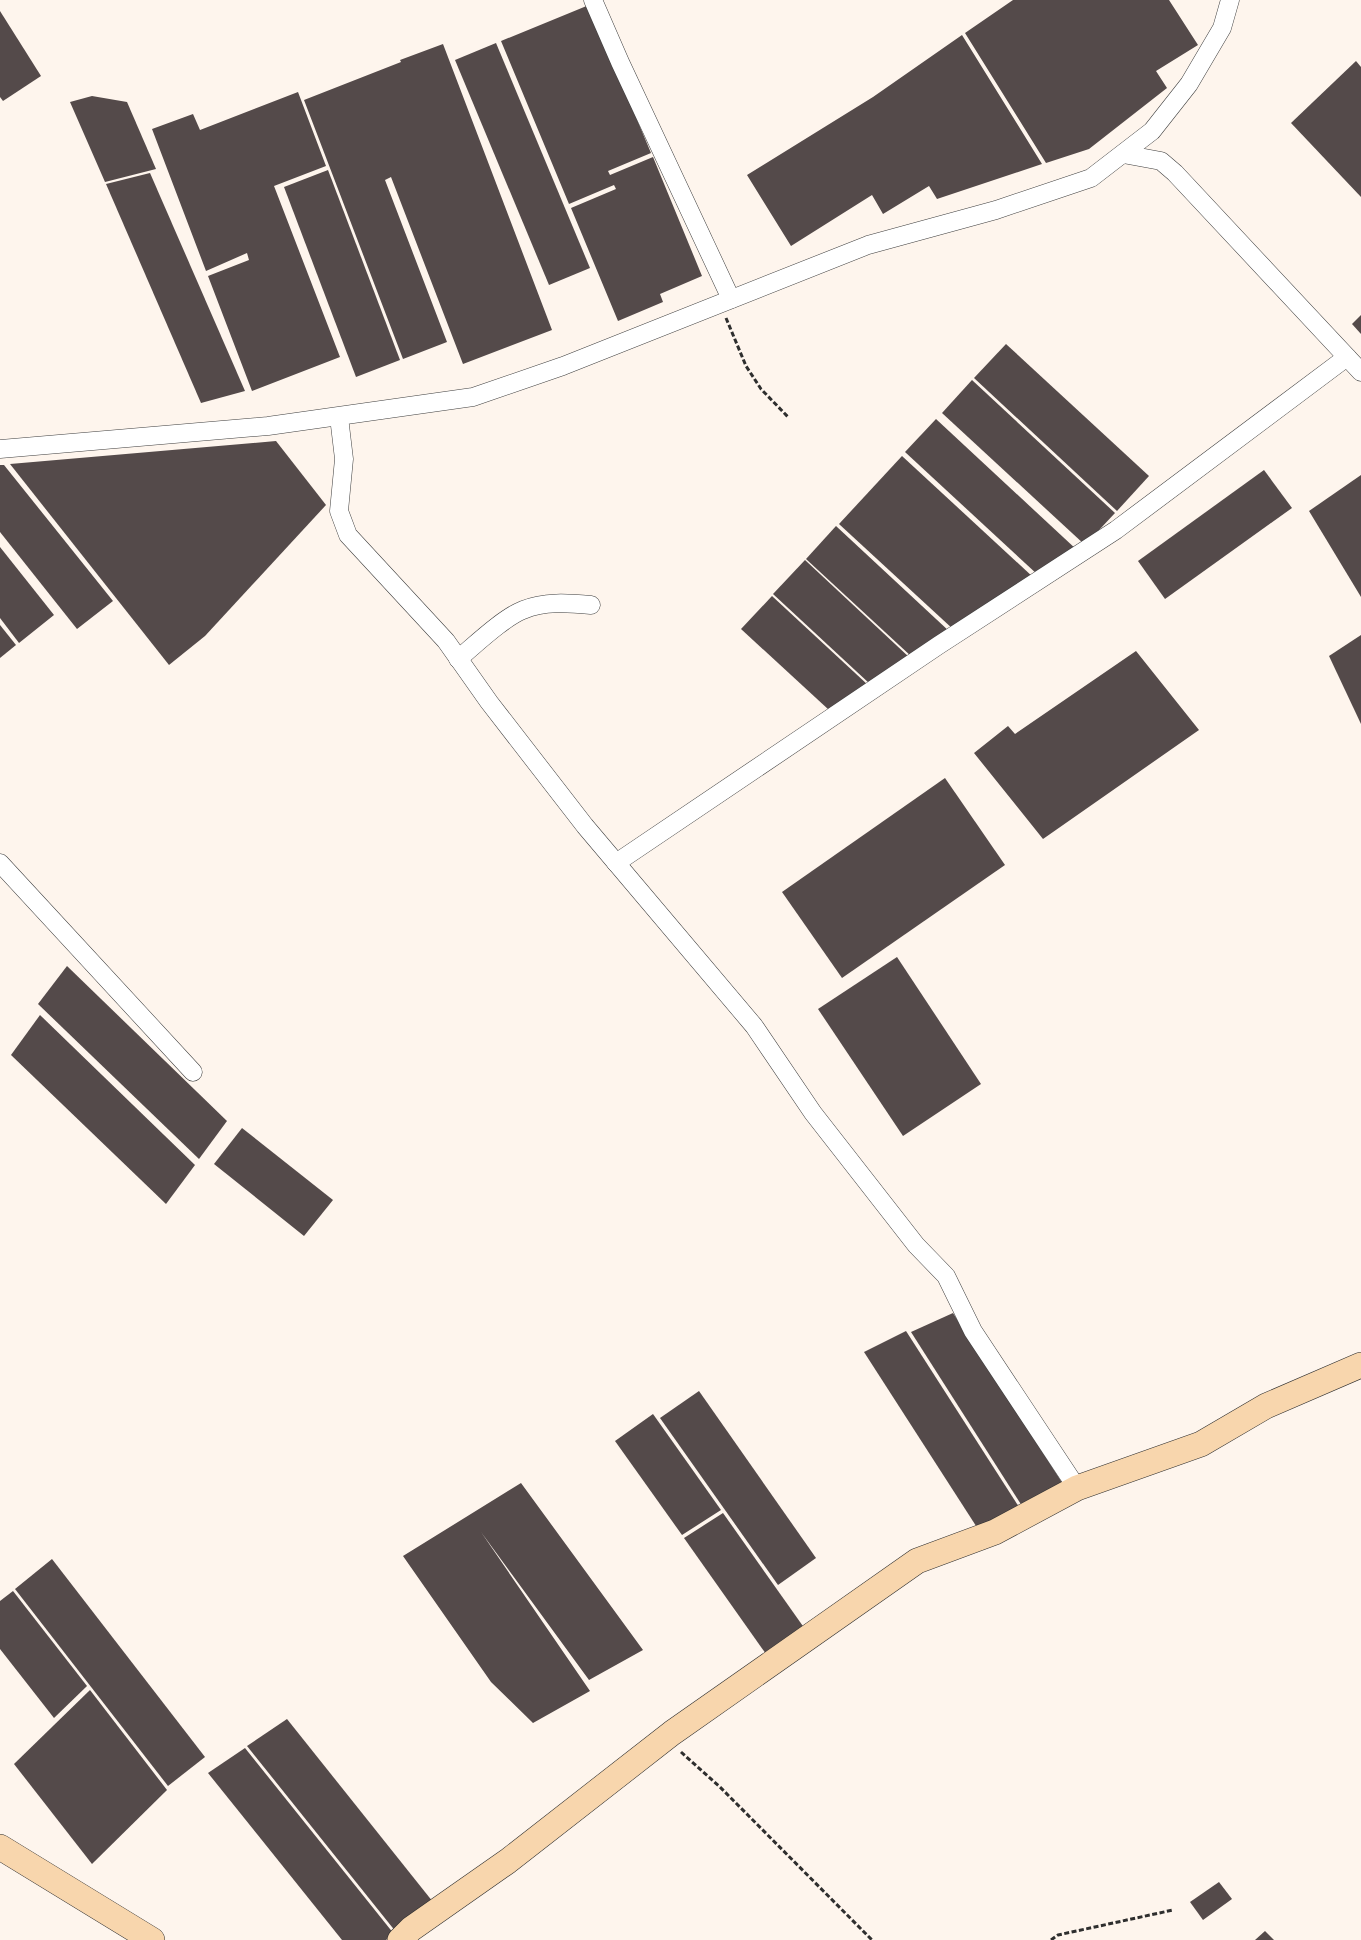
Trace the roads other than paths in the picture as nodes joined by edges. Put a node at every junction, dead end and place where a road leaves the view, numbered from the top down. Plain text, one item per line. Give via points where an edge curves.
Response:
1 (593, 0) edge
2 (1230, 0) edge
3 (1123, 154) junction
4 (725, 301) junction
5 (1347, 357) junction
6 (1361, 372) edge
7 (339, 417) junction
8 (0, 449) edge
9 (591, 605) dead end
10 (458, 659) junction
11 (616, 863) junction
12 (0, 864) edge
13 (193, 1072) dead end
14 (1361, 1365) edge
15 (1077, 1488) junction
16 (0, 1848) edge
17 (152, 1940) edge
18 (400, 1940) edge

1 - 4 street
2 - 3 street via 1222,28 1189,84 1152,132
3 - 4 street via 1091,178 996,210 868,245
3 - 5 street via 1161,161 1175,172
4 - 7 street via 563,366 473,397
5 - 6 street
5 - 11 street via 1116,530
7 - 8 street
7 - 10 street via 344,459 339,511 348,535 446,641
9 - 10 street via 561,602 522,610
10 - 11 street
11 - 15 street via 754,1026 813,1113 916,1245 946,1276 973,1331
12 - 13 street
14 - 15 street via 1266,1406 1201,1444
15 - 18 street via 995,1532 917,1561 665,1738 508,1861
16 - 17 street

